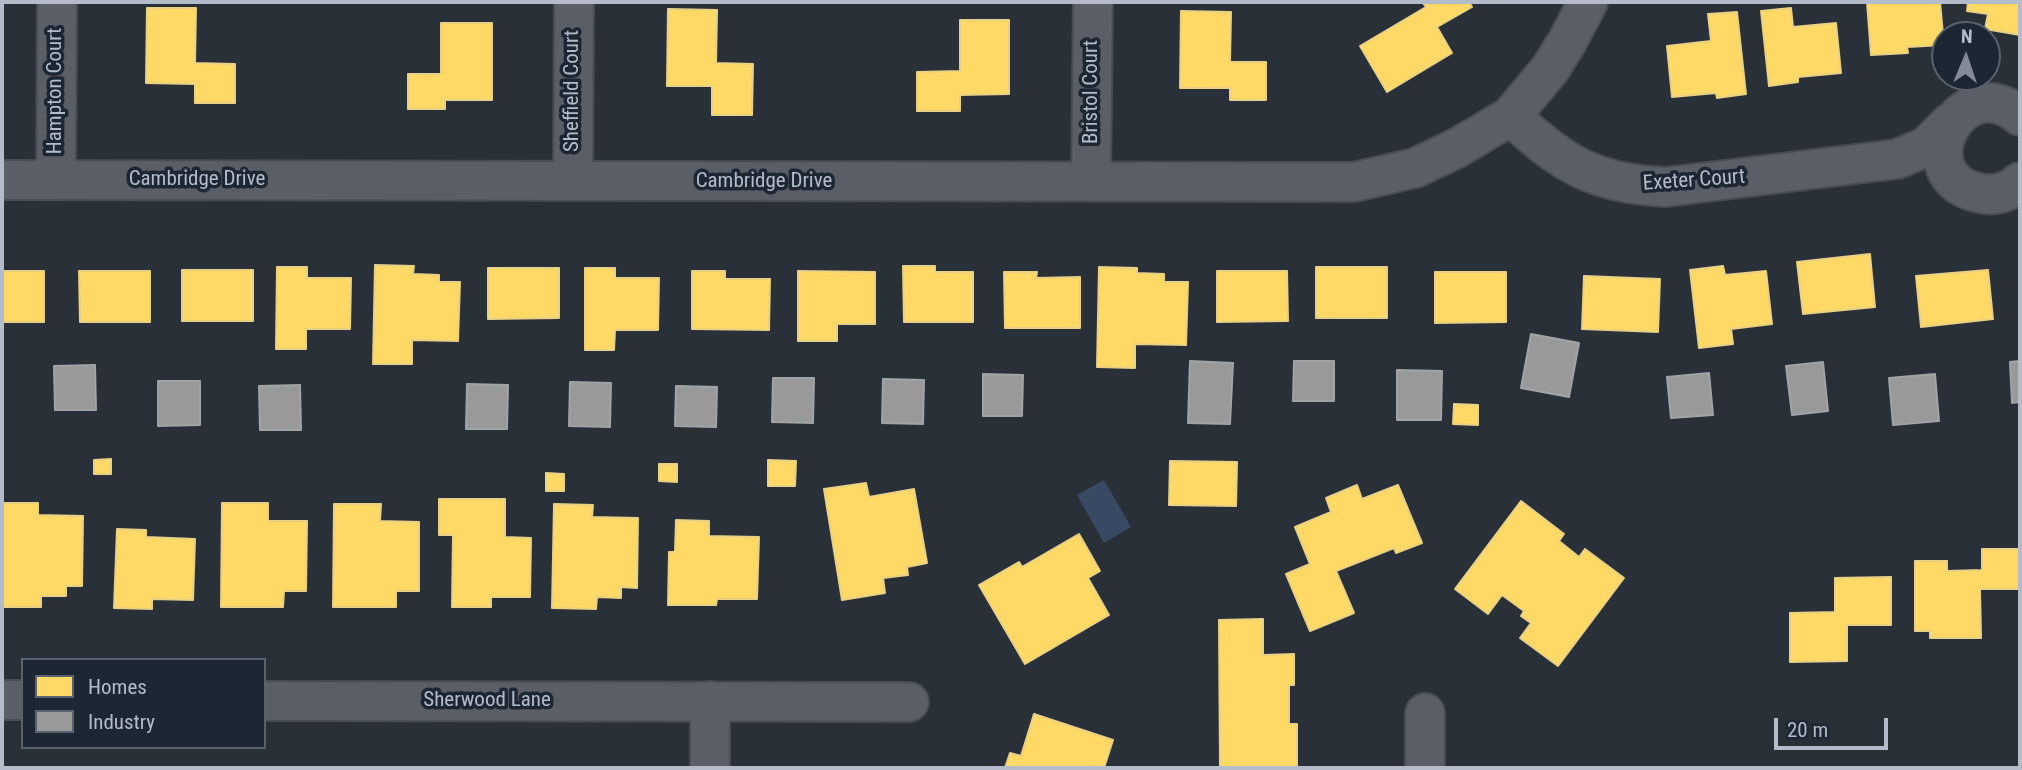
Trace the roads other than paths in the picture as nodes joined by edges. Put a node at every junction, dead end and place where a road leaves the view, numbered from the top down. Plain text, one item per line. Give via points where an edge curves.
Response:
1 (57, 2) edge
2 (574, 2) edge
3 (1093, 2) edge
4 (1588, 2) edge
5 (1511, 116) junction
6 (2020, 116) edge
7 (1950, 124) junction
8 (1897, 159) junction
9 (2, 180) edge
10 (56, 180) junction
11 (573, 181) junction
12 (1091, 182) junction
13 (1956, 182) junction
14 (2020, 182) edge
15 (2, 701) edge
16 (21, 701) edge
17 (266, 701) edge
18 (710, 701) junction
19 (909, 702) dead end
20 (1425, 713) dead end
21 (710, 768) edge
22 (1425, 768) edge

1 - 10 street, Hampton Court
2 - 11 street, Sheffield Court
3 - 12 street, Bristol Court
4 - 5 street via 1555,60
5 - 8 street, Exeter Court via 1562,160 1595,176 1633,185 1666,187
5 - 12 street, Cambridge Drive via 1415,168 1354,182
6 - 7 street, Exeter Court via 2006,107 1976,105
7 - 8 street, Exeter Court via 1926,146
7 - 13 street via 1943,153
8 - 13 street, Exeter Court via 1924,165
9 - 10 street, Cambridge Drive
10 - 11 street, Cambridge Drive
11 - 12 street, Cambridge Drive
13 - 14 street, Exeter Court via 1984,195 2012,189
15 - 16 street
17 - 18 street, Sherwood Lane
18 - 19 street, Sherwood Lane
18 - 21 street
20 - 22 street

